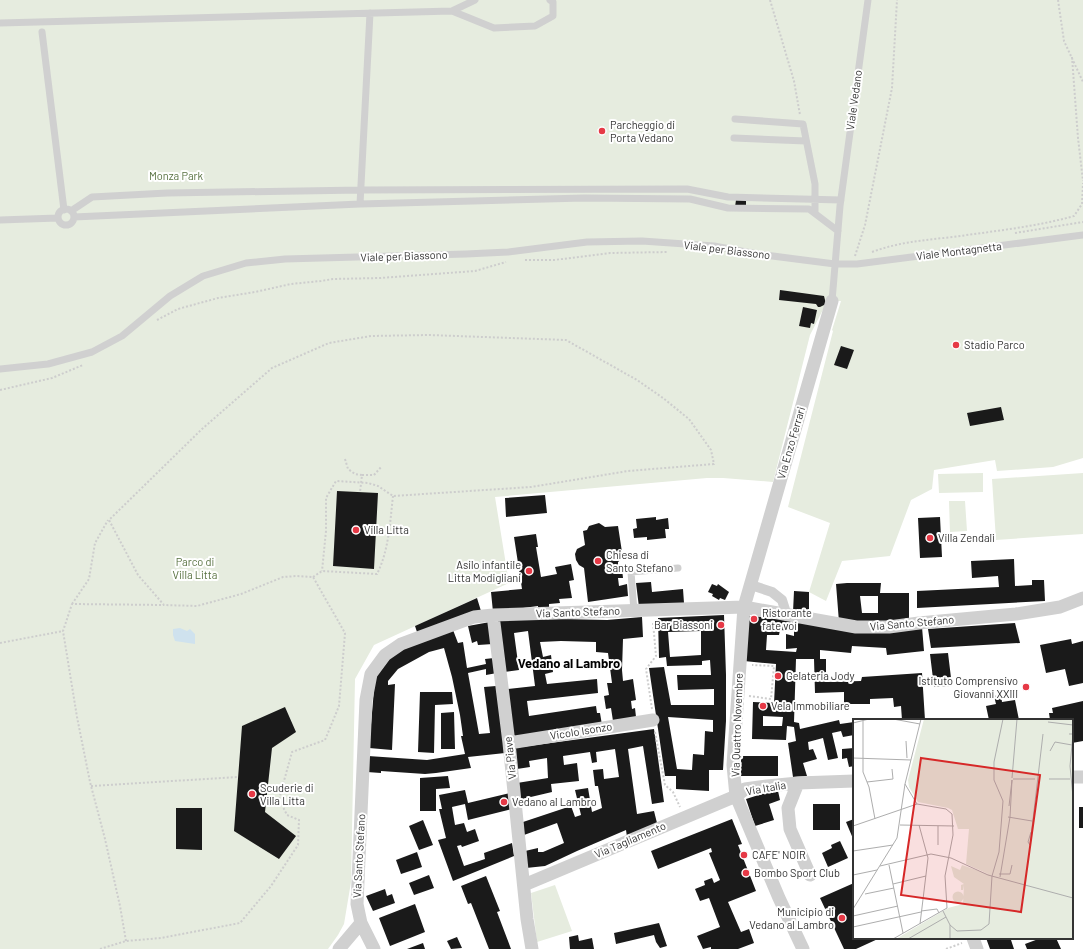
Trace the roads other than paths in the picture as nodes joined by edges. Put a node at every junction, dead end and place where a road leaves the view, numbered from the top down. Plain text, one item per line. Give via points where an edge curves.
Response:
1 (475, 0) edge
2 (550, 0) edge
3 (868, 0) edge
4 (452, 11) junction
5 (370, 13) junction
6 (0, 23) edge
7 (42, 32) dead end
8 (735, 119) dead end
9 (734, 138) dead end
10 (806, 141) junction
11 (361, 190) junction
12 (815, 199) junction
13 (841, 200) junction
14 (360, 204) junction
15 (815, 212) junction
16 (69, 213) junction
17 (58, 218) junction
18 (0, 220) edge
19 (838, 231) junction
20 (1083, 235) edge
21 (835, 264) junction
22 (832, 301) joint
23 (0, 369) edge
24 (678, 568) dead end
25 (751, 585) junction
26 (1083, 598) edge
27 (744, 606) junction
28 (634, 611) junction
29 (493, 615) junction
30 (787, 616) junction
31 (653, 720) road end
32 (508, 743) junction
33 (853, 781) edge
34 (798, 783) junction
35 (736, 796) junction
36 (810, 876) dead end
37 (524, 885) junction
38 (361, 923) junction
39 (973, 939) edge
40 (339, 949) edge
41 (374, 949) edge
42 (532, 949) edge
43 (803, 949) edge
44 (977, 949) edge

1 - 4 lane
2 - 4 lane via 553,2 553,16 535,26 494,28
3 - 13 lane, Viale Vedano
4 - 5 lane
5 - 6 lane
5 - 11 lane
7 - 16 lane
8 - 10 lane via 803,124
9 - 10 lane
10 - 12 lane via 815,184
11 - 12 lane via 687,189 728,196
11 - 14 lane
11 - 16 lane via 92,197
12 - 13 lane
12 - 15 lane
13 - 19 lane, Viale Vedano
14 - 15 lane via 584,198 690,199 728,208 809,209
14 - 16 lane
15 - 19 lane
16 - 17 lane via 60,212
16 - 17 lane via 72,221 66,225
17 - 18 lane
19 - 21 lane, Viale Vedano
20 - 21 lane, Viale Montagnetta via 857,264
21 - 22 lane, Viale Vedano
21 - 23 lane, Viale per Biassono via 714,246 642,241 587,242 508,252 246,263 203,276 170,296 122,336 92,352 48,364
22 - 25 street, Via Enzo Ferrari
24 - 28 lane via 631,572
25 - 27 street, Via Enzo Ferrari
25 - 30 street via 772,592 782,600
26 - 30 street, Via Santo Stefano via 1060,607 1016,614 889,627 856,627
27 - 28 street, Via Santo Stefano
27 - 30 street, Via Santo Stefano
27 - 35 street, Via Quattro Novembre via 733,765
28 - 29 street, Via Santo Stefano
29 - 32 street, Via Piave
29 - 38 street, Via Santo Stefano via 474,617 401,644 386,654 371,674 366,700 357,896
31 - 32 street, Vicolo Isonzo
32 - 37 street, Via Piave
33 - 34 street, Via Italia
34 - 35 street, Via Italia via 745,790
34 - 36 street, Via Italia via 788,808 790,829
35 - 37 street, Via Tagliamento
35 - 43 street, Via Quattro Novembre
37 - 42 street, Via Piave
38 - 40 street
38 - 41 street, Via Santo Stefano
39 - 44 street

